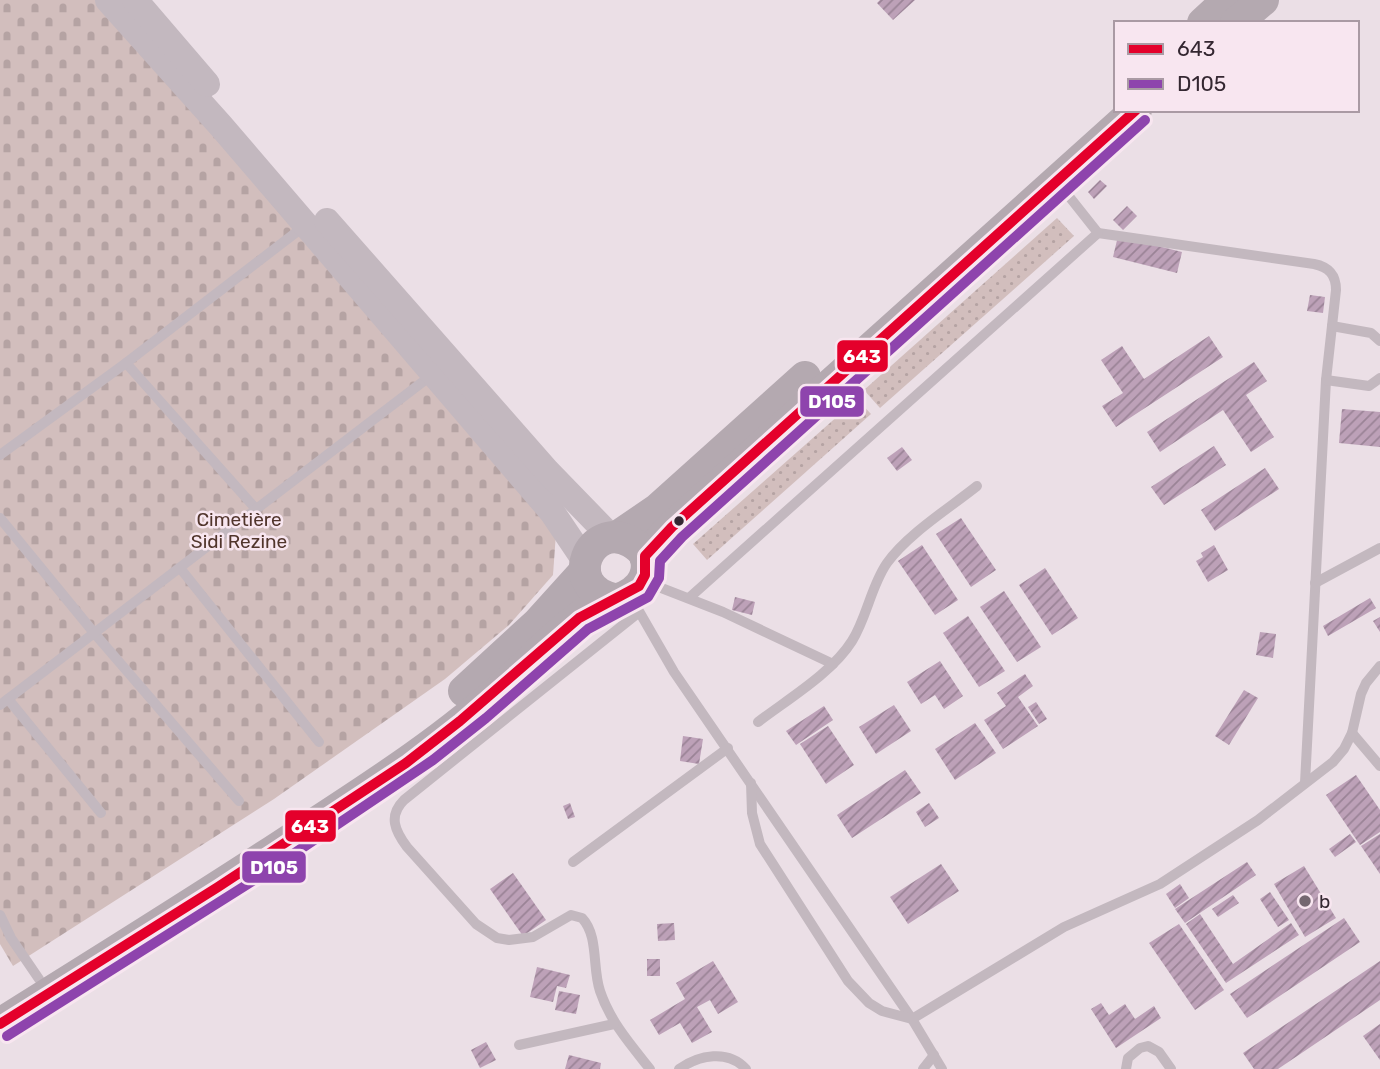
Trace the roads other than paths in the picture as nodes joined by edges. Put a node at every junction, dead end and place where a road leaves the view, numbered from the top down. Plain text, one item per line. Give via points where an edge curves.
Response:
1 (108, 0) edge
2 (135, 0) edge
3 (1228, 0) edge
4 (1262, 0) edge
5 (1205, 21) edge
6 (1239, 21) edge
7 (1114, 103) edge
8 (1134, 112) edge
9 (1056, 180) junction
10 (309, 222) junction
11 (1098, 233) junction
12 (1332, 326) junction
13 (1380, 341) edge
14 (126, 363) junction
15 (433, 374) junction
16 (1380, 378) edge
17 (1326, 380) junction
18 (0, 455) edge
19 (976, 486) dead end
20 (256, 509) junction
21 (0, 518) edge
22 (614, 537) junction
23 (1380, 548) edge
24 (585, 566) junction
25 (180, 568) junction
26 (1315, 583) junction
27 (634, 588) junction
28 (689, 598) junction
29 (95, 634) junction
30 (833, 664) junction
31 (1380, 666) edge
32 (4, 702) edge
33 (758, 722) dead end
34 (1352, 733) junction
35 (319, 742) dead end
36 (728, 748) junction
37 (1380, 766) edge
38 (751, 783) junction
39 (1305, 783) junction
40 (239, 801) dead end
41 (101, 813) dead end
42 (573, 862) dead end
43 (0, 915) edge
44 (39, 979) junction
45 (0, 1004) edge
46 (912, 1019) junction
47 (0, 1024) edge
48 (614, 1024) junction
49 (519, 1045) dead end
50 (934, 1055) junction
51 (650, 1069) edge
52 (679, 1069) edge
53 (746, 1069) edge
54 (923, 1069) edge
55 (942, 1069) edge
56 (1126, 1069) edge
57 (1171, 1069) edge

1 - 10 street
2 - 22 street via 547,471
3 - 5 main road
4 - 6 main road
7 - 22 main road via 658,509
8 - 9 main road
9 - 11 lane
9 - 27 main road via 672,527
10 - 14 lane
10 - 15 street
11 - 12 lane via 1321,265 1331,272 1336,284
11 - 28 lane
12 - 13 lane via 1371,334
12 - 17 lane
14 - 18 lane
14 - 20 lane
15 - 20 lane
15 - 24 street via 552,512
16 - 17 lane via 1369,386
17 - 26 lane
19 - 30 lane via 901,546 888,562 851,643
20 - 25 lane
21 - 29 lane
22 - 24 main road via 594,545
22 - 27 main road via 634,543
23 - 26 lane
24 - 27 main road via 597,593
24 - 44 main road via 538,623 395,746 274,831
25 - 29 lane
25 - 35 lane
26 - 39 lane
27 - 28 lane
27 - 36 lane via 674,672
27 - 47 main road via 576,620 502,687 398,769
27 - 48 lane via 404,800 394,820 407,848 486,932 497,938 521,940 571,915 582,918 589,929 599,987
28 - 30 lane
29 - 32 lane
29 - 40 lane
30 - 33 lane
31 - 34 lane via 1361,694
32 - 41 lane
34 - 37 lane
34 - 39 lane via 1333,762
36 - 38 lane
36 - 42 lane
38 - 46 lane
38 - 46 lane via 752,813 764,850 848,981 882,1011
39 - 46 lane via 1160,884 1064,927
43 - 44 lane
44 - 45 main road
46 - 50 lane
48 - 49 lane
48 - 51 lane
50 - 54 lane
50 - 55 lane
52 - 53 lane via 692,1059 723,1056
56 - 57 lane via 1128,1058 1149,1046

